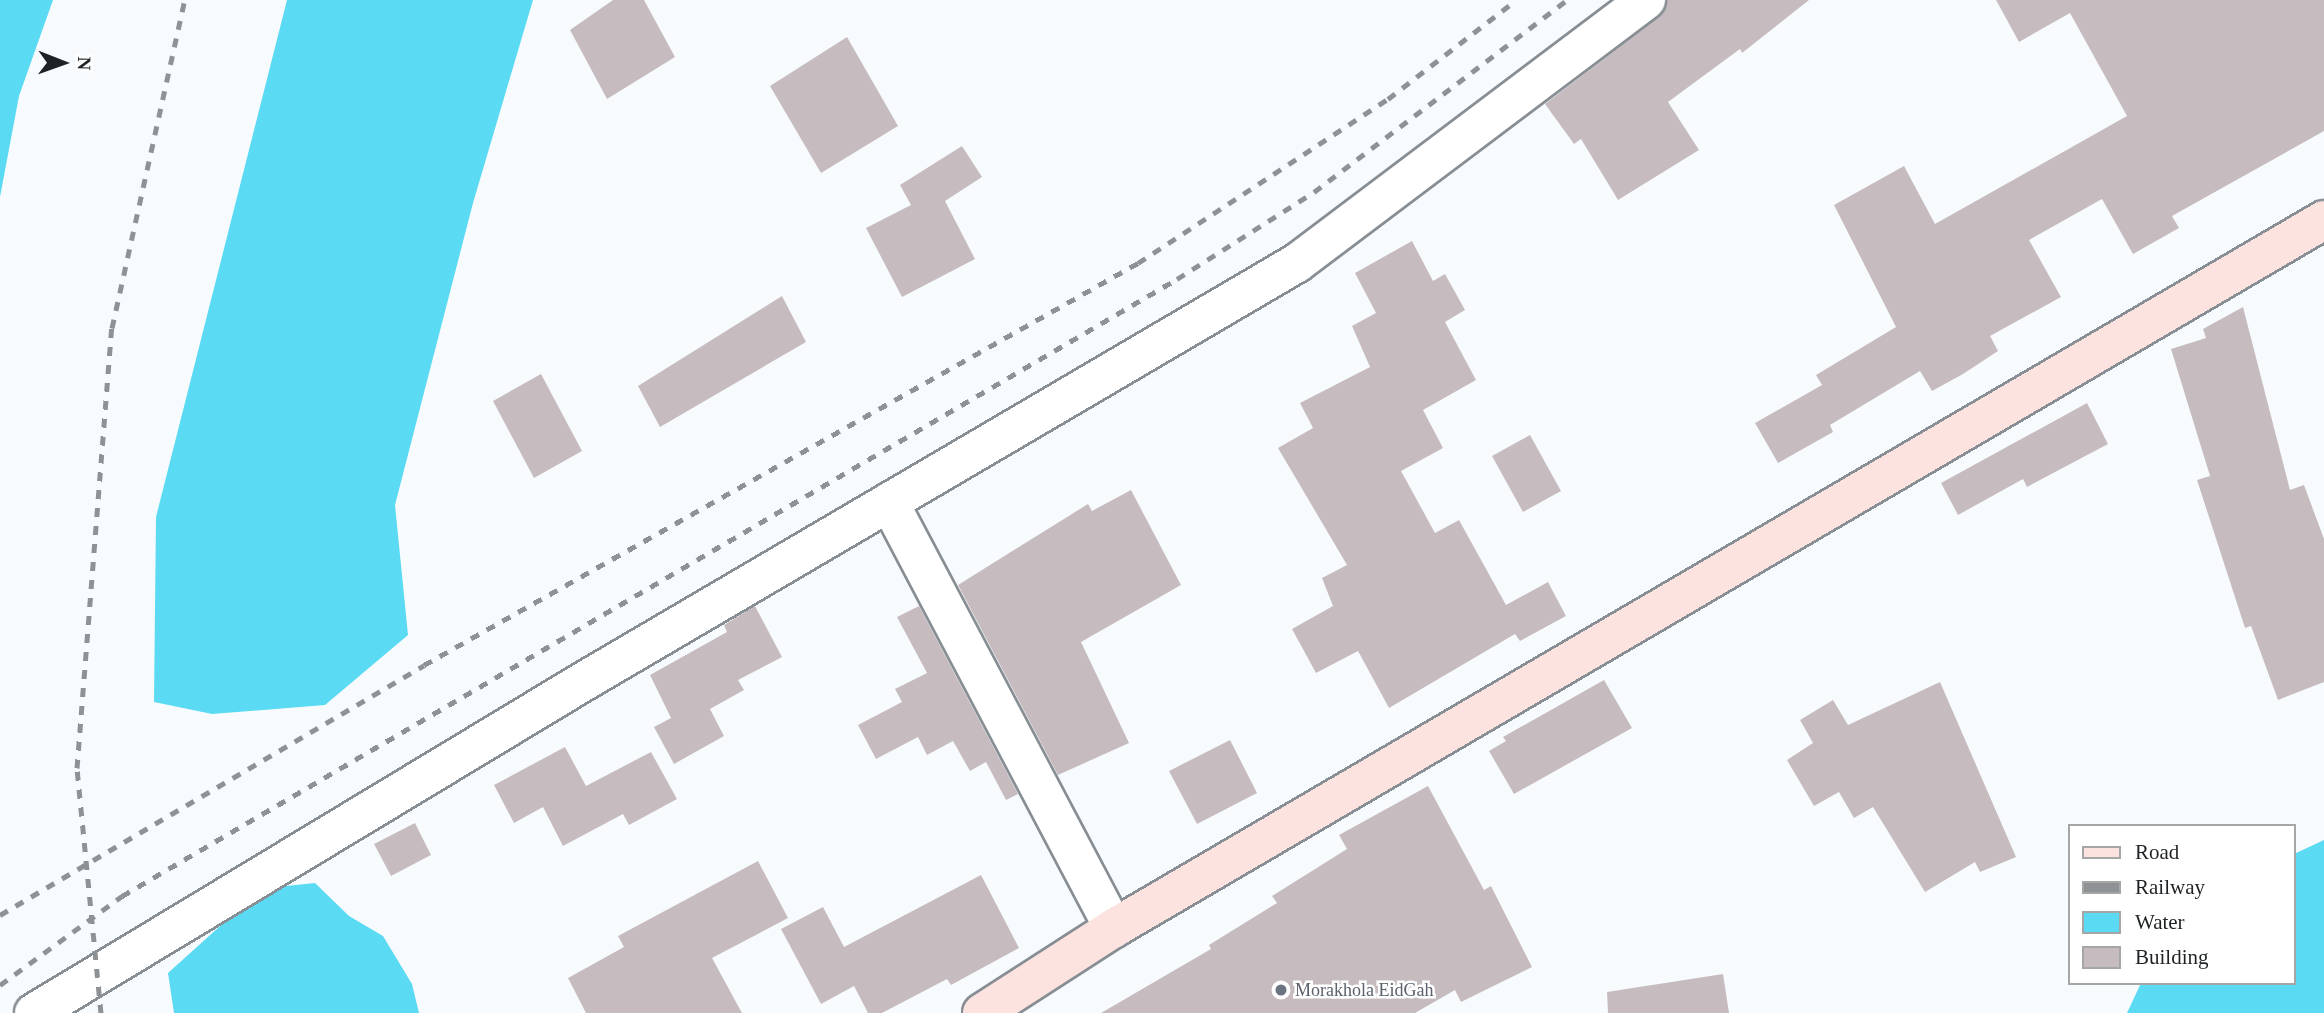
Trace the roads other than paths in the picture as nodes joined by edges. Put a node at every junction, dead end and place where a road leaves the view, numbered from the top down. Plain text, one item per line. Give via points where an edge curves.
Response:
1 (1646, 0) edge
2 (2324, 220) edge
3 (888, 502) junction
4 (1114, 928) junction
5 (34, 1013) edge
6 (982, 1013) edge

1 - 3 street via 1297,263
2 - 4 main road
3 - 4 street
3 - 5 street
4 - 6 main road

